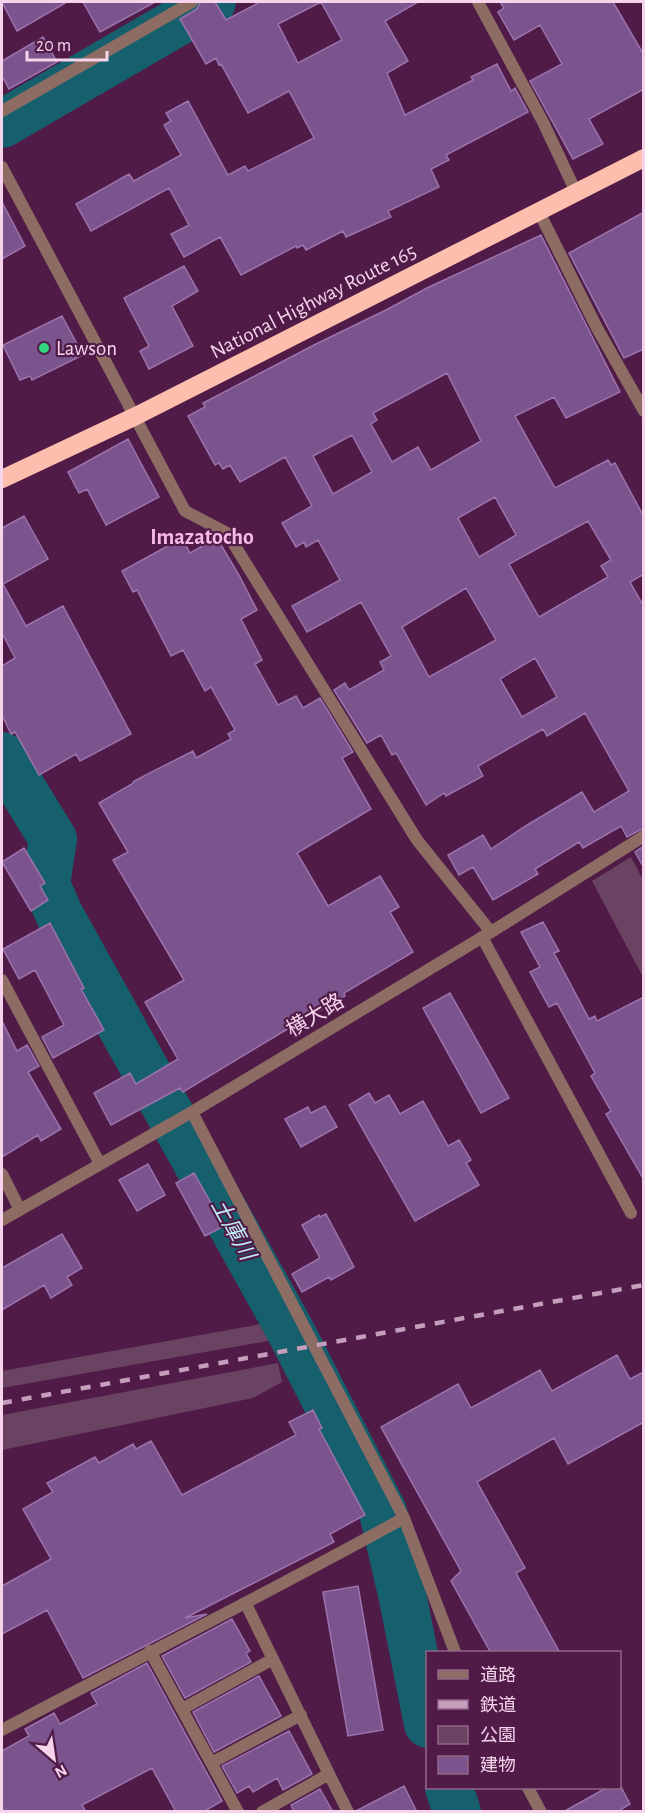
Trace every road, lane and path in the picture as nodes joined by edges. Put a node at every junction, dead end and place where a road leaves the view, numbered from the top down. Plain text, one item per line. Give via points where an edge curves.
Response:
1 (192, 2) edge
2 (478, 2) edge
3 (2, 111) edge
4 (644, 158) edge
5 (2, 168) edge
6 (576, 192) junction
7 (539, 212) junction
8 (644, 411) edge
9 (136, 416) junction
10 (2, 479) edge
11 (644, 836) edge
12 (486, 934) junction
13 (2, 980) edge
14 (192, 1112) junction
15 (100, 1164) junction
16 (2, 1174) edge
17 (20, 1210) junction
18 (632, 1213) dead end
19 (2, 1220) edge
20 (399, 1521) junction
21 (246, 1604) junction
22 (150, 1651) junction
23 (454, 1651) edge
24 (273, 1659) junction
25 (182, 1709) junction
26 (301, 1715) junction
27 (2, 1730) edge
28 (211, 1763) junction
29 (329, 1774) junction
30 (529, 1789) edge
31 (238, 1812) edge
32 (262, 1812) edge
33 (348, 1812) edge
34 (541, 1812) edge

1 - 3 street
2 - 6 street
4 - 6 highway, National Highway Route 165
5 - 9 street
6 - 7 highway, National Highway Route 165
7 - 8 street
7 - 9 highway, National Highway Route 165
9 - 10 highway, National Highway Route 165
9 - 12 street via 185,511 227,533 417,840
11 - 12 street, 横大路
12 - 14 street, 横大路
12 - 18 street
13 - 15 street
14 - 15 street, 横大路
14 - 20 street
15 - 17 street, 横大路
16 - 17 street
17 - 19 street, 横大路
20 - 21 street
20 - 23 street
21 - 22 street
21 - 24 street
22 - 25 street
22 - 27 street
24 - 25 street
24 - 26 street
25 - 28 street
26 - 28 street
26 - 29 street
28 - 31 street
29 - 32 street
29 - 33 street
30 - 34 street

